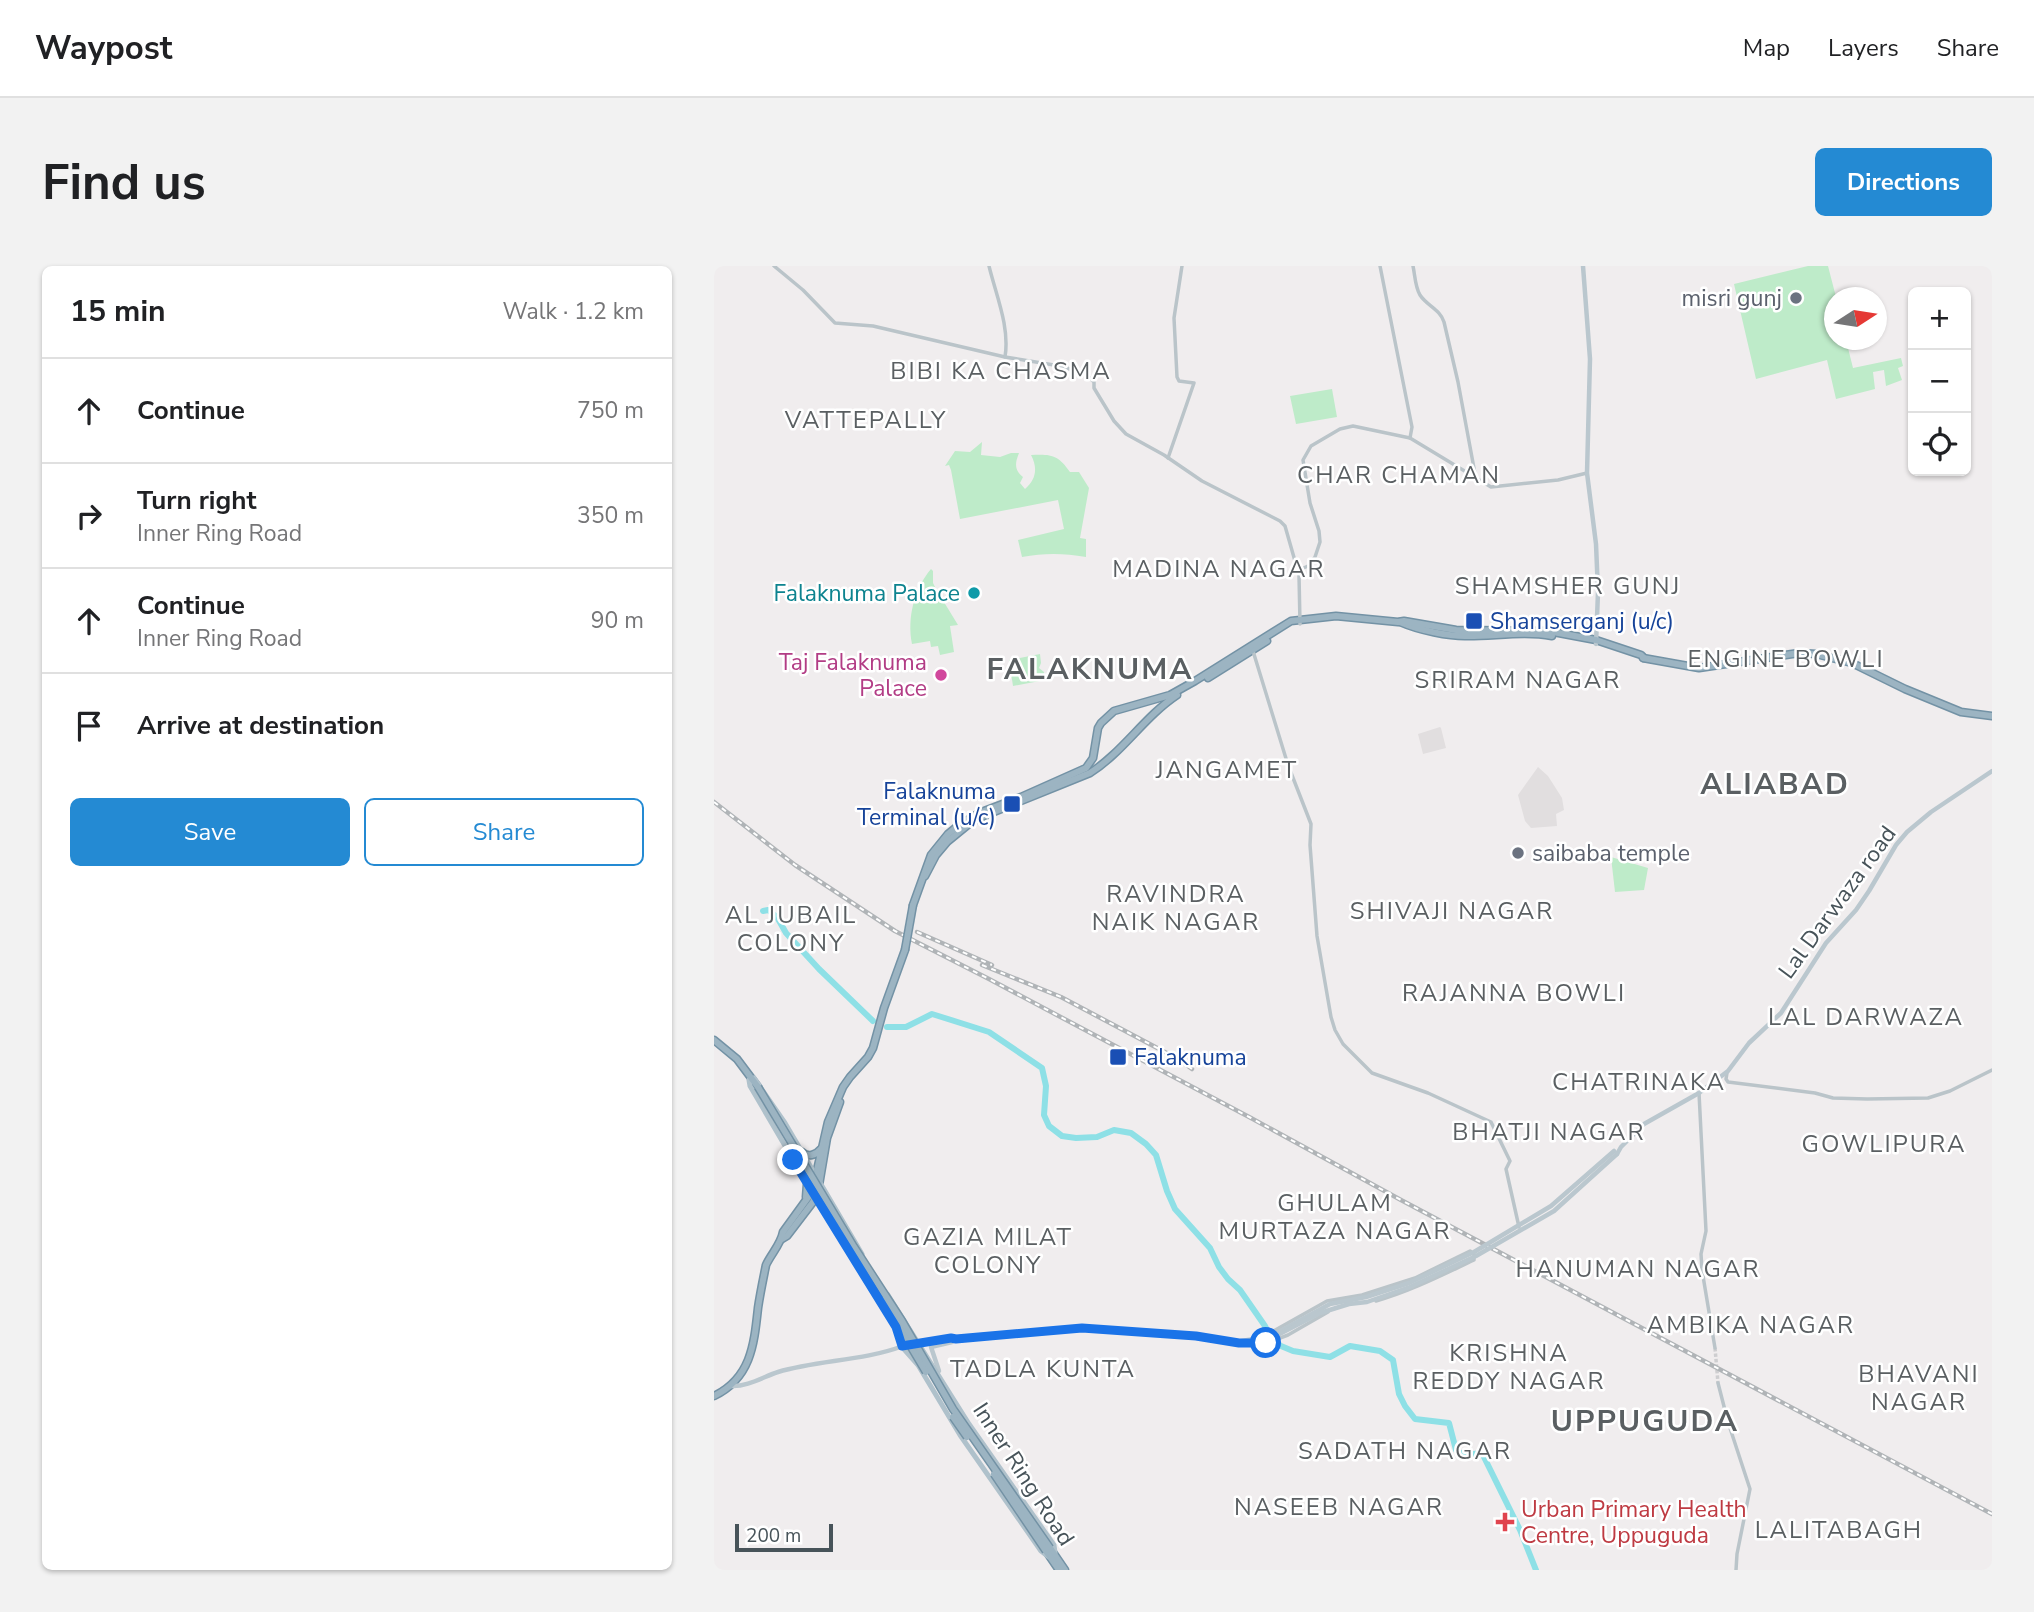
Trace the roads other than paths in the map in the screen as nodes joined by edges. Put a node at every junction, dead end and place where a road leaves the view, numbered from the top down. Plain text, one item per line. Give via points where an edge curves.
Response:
1 (774, 266) edge
2 (989, 266) edge
3 (1182, 266) edge
4 (1380, 266) edge
5 (1413, 266) edge
6 (1583, 266) edge
7 (1005, 357) junction
8 (1410, 438) junction
9 (1168, 458) junction
10 (1587, 473) junction
11 (1476, 479) junction
12 (1298, 570) junction
13 (1300, 622) junction
14 (1596, 642) junction
15 (1251, 649) junction
16 (1152, 701) junction
17 (1157, 712) junction
18 (1992, 716) edge
19 (1992, 771) edge
20 (950, 836) junction
21 (714, 1042) edge
22 (858, 1070) junction
23 (1992, 1070) edge
24 (1727, 1071) junction
25 (749, 1077) junction
26 (1699, 1093) junction
27 (821, 1150) junction
28 (802, 1152) junction
29 (819, 1176) junction
30 (807, 1184) junction
31 (814, 1195) junction
32 (805, 1203) junction
33 (821, 1207) junction
34 (807, 1211) junction
35 (1520, 1232) dead end
36 (782, 1239) junction
37 (956, 1339) junction
38 (1264, 1339) junction
39 (919, 1342) junction
40 (902, 1346) junction
41 (1715, 1348) tunnel mouth
42 (1718, 1383) tunnel mouth
43 (731, 1385) junction
44 (946, 1387) junction
45 (935, 1395) junction
46 (714, 1396) edge
47 (1053, 1557) junction
48 (1059, 1570) edge
49 (1065, 1570) edge
50 (1736, 1570) edge

1 - 7 street via 835,323 873,326
2 - 7 street via 1005,332
3 - 9 street via 1174,318 1177,377 1194,383
4 - 8 street via 1412,427
5 - 11 street via 1419,293 1444,322
6 - 10 main road via 1590,355
7 - 9 street via 1086,374 1125,434
8 - 11 street
8 - 12 street via 1348,426 1311,446 1303,460 1320,542 1308,566
9 - 12 street via 1282,523
10 - 11 street via 1495,487
10 - 14 main road via 1596,544
12 - 13 street
13 - 14 highway via 1345,617 1463,636 1546,635
13 - 15 highway
14 - 18 highway via 1617,653 1699,668 1816,654 1852,663 1961,712
15 - 16 highway
15 - 17 highway
15 - 35 street via 1287,765 1311,824 1317,936 1331,1017 1343,1044 1372,1073 1491,1122 1510,1161 1506,1169
16 - 17 highway
16 - 20 highway via 1114,711 1101,723 1086,768 979,813
17 - 20 highway via 1090,773 979,818
19 - 24 main road, Lal Darwaza road via 1907,832 1856,910 1818,953 1781,1013
20 - 22 highway, bridge via 922,881 873,1048
21 - 25 highway, Inner Ring Road via 737,1059
22 - 27 highway via 838,1097
22 - 29 highway via 831,1126
23 - 24 street via 1928,1098 1867,1100 1728,1082
24 - 26 main road, Lal Darwaza road
25 - 28 main road, Inner Ring Road via 759,1083
25 - 30 main road, Inner Ring Road
25 - 47 highway, bridge via 953,1409
26 - 38 main road, Lal Darwaza road, bridge via 1644,1124 1551,1206 1474,1252 1409,1283 1330,1304
26 - 41 street via 1706,1231 1702,1270
27 - 28 highway via 811,1155
27 - 29 highway
28 - 29 main road, Inner Ring Road
29 - 31 highway
29 - 39 main road, Inner Ring Road
30 - 31 main road, Inner Ring Road
30 - 32 highway
31 - 32 highway
31 - 33 main road, Inner Ring Road
31 - 34 highway
32 - 36 highway
33 - 34 highway via 815,1203
33 - 40 main road, Inner Ring Road via 896,1327
34 - 36 highway
36 - 43 highway via 766,1265 753,1349
37 - 38 main road, Lal Darwaza road via 1082,1328 1235,1342
37 - 39 main road, Lal Darwaza road
37 - 44 main road via 931,1347
38 - 38 street, bridge via 1327,1301 1378,1290 1470,1251 1474,1254 1474,1260 1413,1289 1333,1310 1279,1339
39 - 40 main road, Lal Darwaza road
39 - 44 main road, Inner Ring Road
40 - 43 main road, Lal Darwaza road
40 - 45 main road, Inner Ring Road
42 - 50 street via 1750,1489
43 - 46 highway
44 - 45 main road
44 - 47 main road, Inner Ring Road via 1054,1545
45 - 47 main road, Inner Ring Road via 1041,1551
47 - 48 highway, Inner Ring Road
47 - 49 highway, Inner Ring Road

